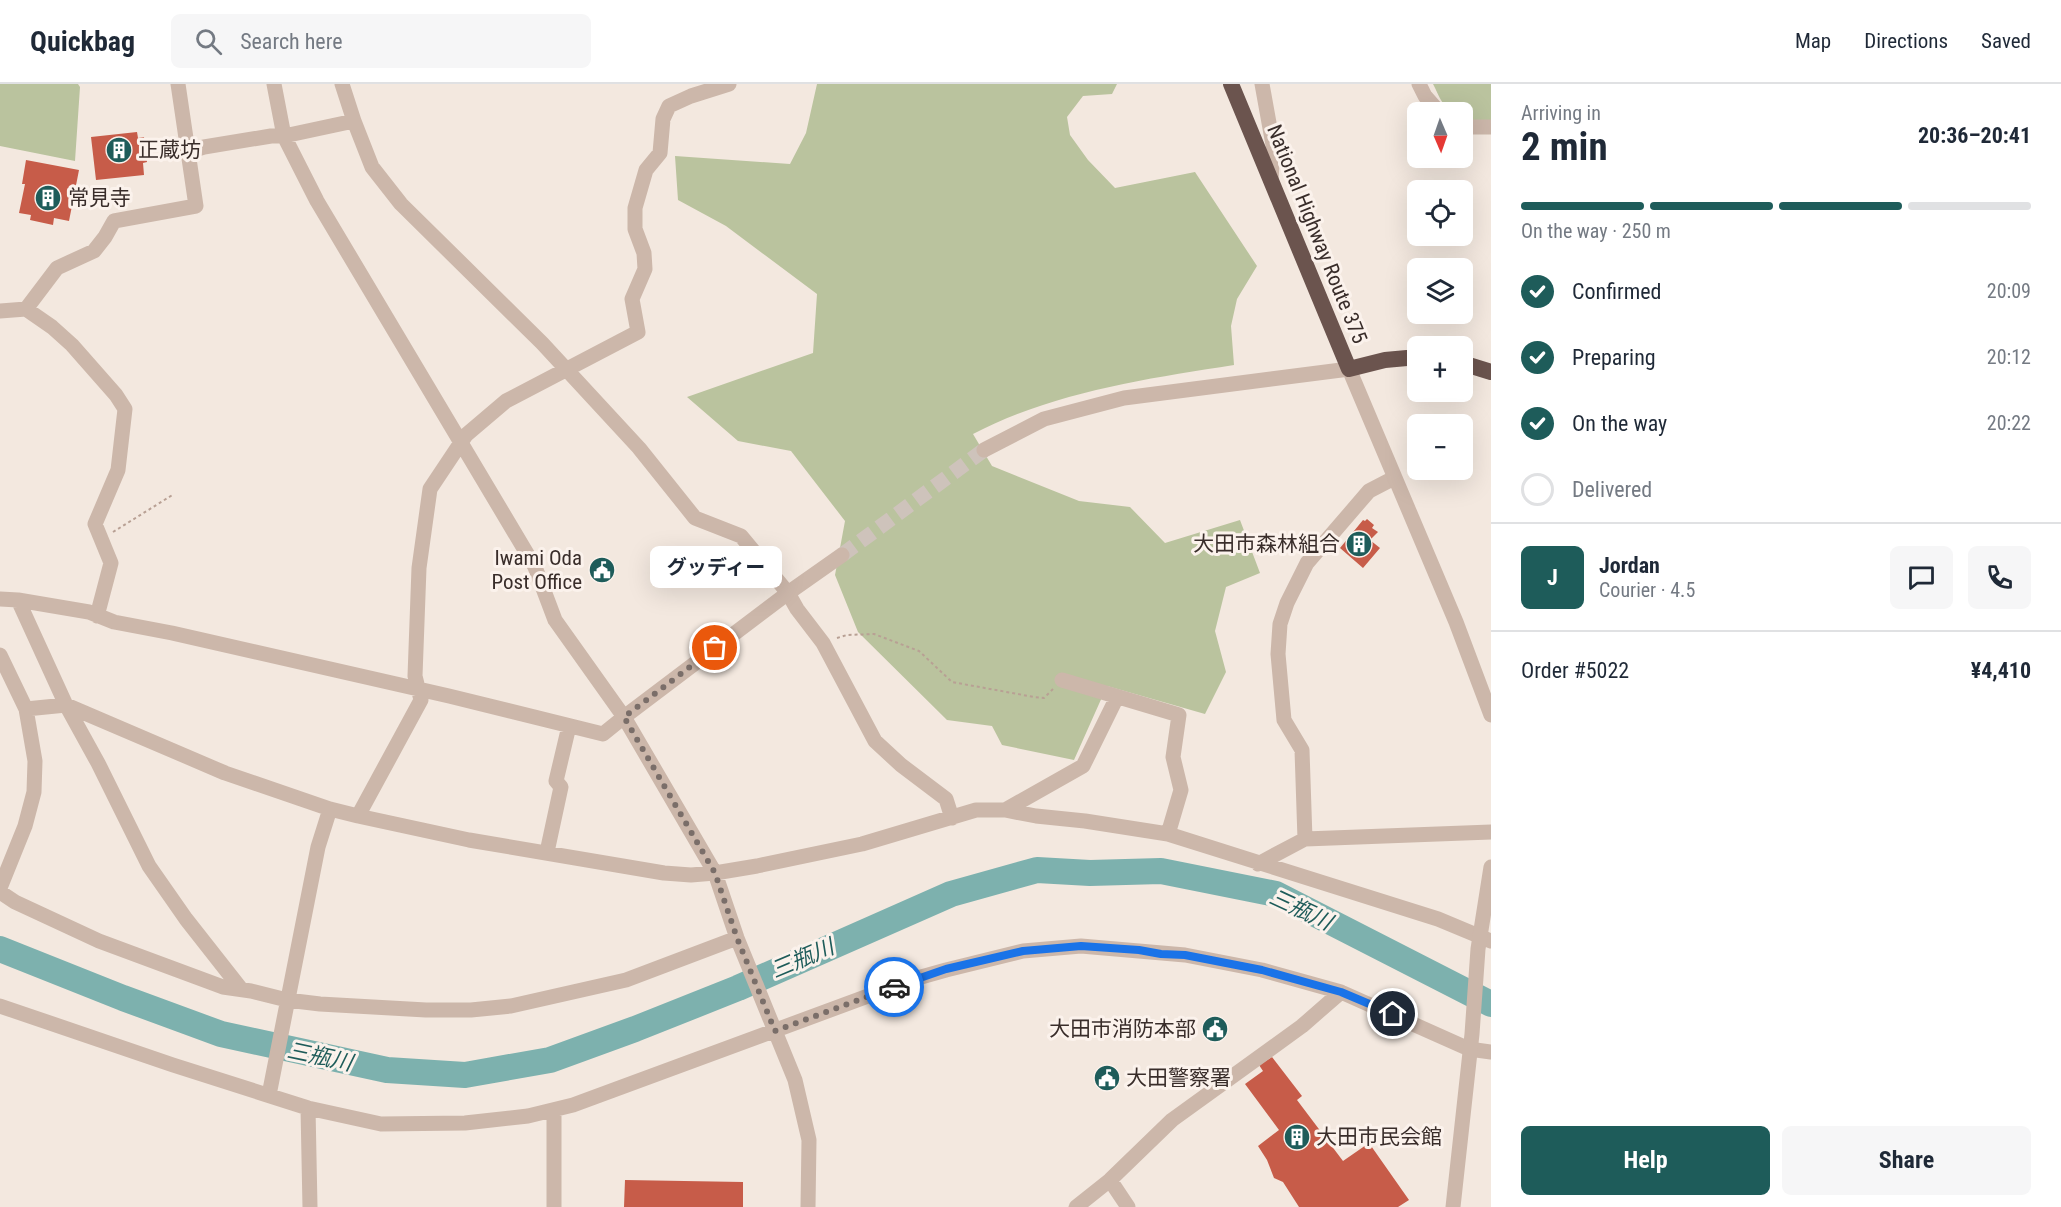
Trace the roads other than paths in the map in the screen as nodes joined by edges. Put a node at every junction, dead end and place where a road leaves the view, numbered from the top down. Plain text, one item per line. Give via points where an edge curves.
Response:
1 (178, 84) edge
2 (274, 84) edge
3 (342, 84) edge
4 (729, 84) edge
5 (1231, 84) edge
6 (1262, 84) edge
7 (1419, 84) edge
8 (1430, 102) edge
9 (354, 121) junction
10 (1473, 127) edge
11 (1491, 127) edge
12 (284, 136) junction
13 (188, 152) junction
14 (1271, 181) junction
15 (26, 309) junction
16 (0, 311) edge
17 (1407, 358) edge
18 (1473, 366) edge
19 (564, 369) junction
20 (1349, 369) junction
21 (1491, 372) edge
22 (461, 443) junction
23 (984, 450) tunnel mouth
24 (1394, 478) junction
25 (842, 555) tunnel mouth
26 (788, 593) junction
27 (0, 599) edge
28 (18, 600) junction
29 (97, 616) junction
30 (0, 655) edge
31 (1062, 680) road end
32 (417, 688) junction
33 (1117, 697) junction
34 (66, 705) junction
35 (26, 709) junction
36 (1491, 715) edge
37 (624, 717) junction
38 (569, 726) junction
39 (330, 809) junction
40 (1005, 810) junction
41 (358, 816) junction
42 (952, 818) junction
43 (1491, 832) edge
44 (1168, 834) junction
45 (1305, 839) junction
46 (547, 852) junction
47 (1258, 864) junction
48 (1491, 867) edge
49 (715, 873) junction
50 (0, 890) edge
51 (737, 938) junction
52 (1483, 942) edge
53 (241, 989) junction
54 (1341, 992) junction
55 (0, 1006) edge
56 (286, 1007) junction
57 (775, 1031) junction
58 (1469, 1049) junction
59 (1491, 1052) edge
60 (271, 1090) junction
61 (308, 1108) junction
62 (554, 1110) junction
63 (1110, 1180) junction
64 (310, 1207) edge
65 (554, 1207) edge
66 (808, 1207) edge
67 (1076, 1207) edge
68 (1128, 1207) edge
69 (1453, 1207) edge

1 - 13 street
2 - 12 street
3 - 9 street
4 - 19 street via 669,106 663,119 660,153 646,170 635,208 635,229 645,269 632,299 638,332
5 - 14 highway, National Highway Route 375
6 - 14 street via 1273,145
7 - 8 street
9 - 12 street
9 - 19 street via 372,167 400,204
10 - 11 street
12 - 13 street
12 - 22 street via 317,201
13 - 15 street via 196,206 114,221 94,251 57,268
14 - 20 highway, National Highway Route 375
15 - 16 street
15 - 29 street via 72,345 125,409 117,470 95,524 111,563
17 - 20 highway, National Highway Route 375
18 - 21 highway
19 - 22 street via 506,401
19 - 26 street via 639,448 696,518 741,536
20 - 23 street via 1124,398 1044,419
20 - 24 street
22 - 32 street via 430,489 419,568
22 - 37 street via 535,567 555,620
24 - 36 street
24 - 45 street via 1369,491 1307,563 1280,624 1278,654 1284,720 1302,750
25 - 26 street
26 - 37 street
26 - 42 street via 823,643 874,741 946,799
27 - 28 street
28 - 29 street
28 - 34 street
29 - 32 street
30 - 35 street
31 - 33 street
32 - 38 street
32 - 41 street via 421,700
33 - 40 street via 1083,766
33 - 44 street via 1179,715 1173,757 1181,790
34 - 35 street
34 - 39 street via 225,772
34 - 53 street via 149,866
35 - 50 street via 35,761 34,792
37 - 38 street via 603,734
37 - 49 street
38 - 46 street via 556,781 561,787
39 - 41 street
39 - 56 street via 318,847
40 - 42 street via 976,810
40 - 44 street
41 - 46 street via 434,834
42 - 49 street via 862,844
43 - 45 street
44 - 47 street
45 - 47 street
46 - 49 street via 664,873
47 - 52 street via 1438,920
48 - 52 street
49 - 51 street
50 - 53 street via 15,902 99,941 223,987
51 - 56 street via 626,980 511,1006 471,1010 320,1004
51 - 57 street
52 - 58 street
53 - 56 street
54 - 57 street via 1262,970 1185,955 1081,946 1023,951 946,969
54 - 58 street
54 - 63 street via 1302,1026 1172,1120
55 - 60 street
56 - 60 street
57 - 62 street
57 - 66 street via 795,1080 809,1140
58 - 59 street
58 - 69 street
60 - 61 street
61 - 62 street via 381,1124 422,1125 465,1124
61 - 64 street
62 - 65 street
63 - 67 street
63 - 68 street

